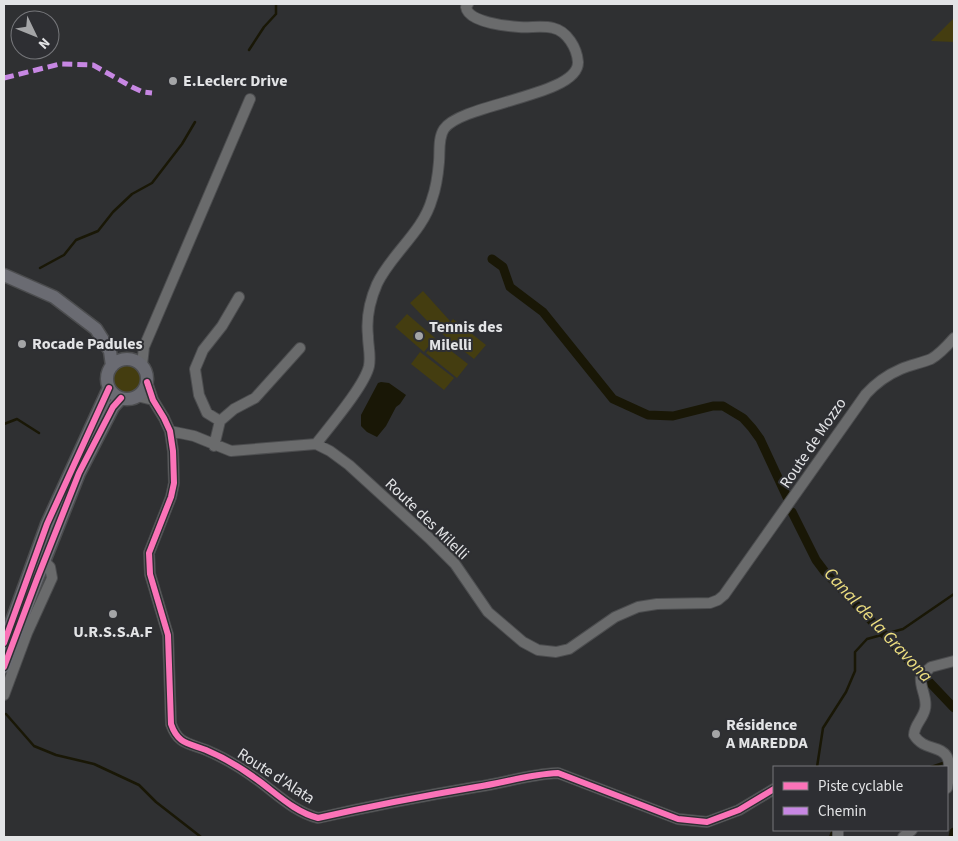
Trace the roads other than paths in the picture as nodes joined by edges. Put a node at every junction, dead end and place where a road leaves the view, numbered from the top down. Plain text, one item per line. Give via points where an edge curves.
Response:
1 (468, 4) edge
2 (250, 99) dead end
3 (4, 275) edge
4 (239, 297) dead end
5 (954, 338) edge
6 (300, 348) dead end
7 (127, 363) junction
8 (147, 382) junction
9 (109, 388) junction
10 (137, 396) junction
11 (121, 398) junction
12 (153, 400) junction
13 (220, 420) junction
14 (170, 431) junction
15 (316, 444) junction
16 (214, 446) junction
17 (44, 561) junction
18 (724, 595) joint
19 (4, 643) edge
20 (954, 661) edge
21 (4, 667) edge
22 (4, 695) edge
23 (953, 761) edge
24 (948, 785) edge
25 (773, 790) edge

1 - 15 street via 466,12 472,17 491,23 554,28 577,50 578,65 573,74 559,84 468,114 451,122 444,130 428,211 384,270 375,288 367,317 370,355 364,379
2 - 7 street via 143,350
3 - 7 main road via 54,297 96,330 110,351
4 - 13 street via 203,350 196,369 199,395 207,413
5 - 18 street, Route de Mozzo via 931,359 888,375 866,394
6 - 13 street via 255,398
7 - 8 main road via 145,370
7 - 9 main road via 107,376
8 - 10 main road
8 - 12 street, Route d'Alata
9 - 11 main road
9 - 19 main road via 47,524
10 - 11 main road
10 - 12 street
11 - 17 main road via 113,407 80,473
12 - 14 street, Route d'Alata
13 - 16 street
14 - 16 street via 194,436
14 - 25 street, Route d'Alata via 174,482 149,553 150,574 170,648 170,724 180,739 240,767 304,814 318,818 538,774 558,773 678,819 707,822 739,810
15 - 16 street via 239,451
15 - 18 street, Route des Milelli via 348,465 430,538 455,564 488,612 538,650 568,650 615,617 638,607 710,603
17 - 21 main road
17 - 22 street via 50,567 52,578 27,632
20 - 23 street via 931,668 921,676 925,711 914,729 914,735 922,744 941,748
23 - 24 street

